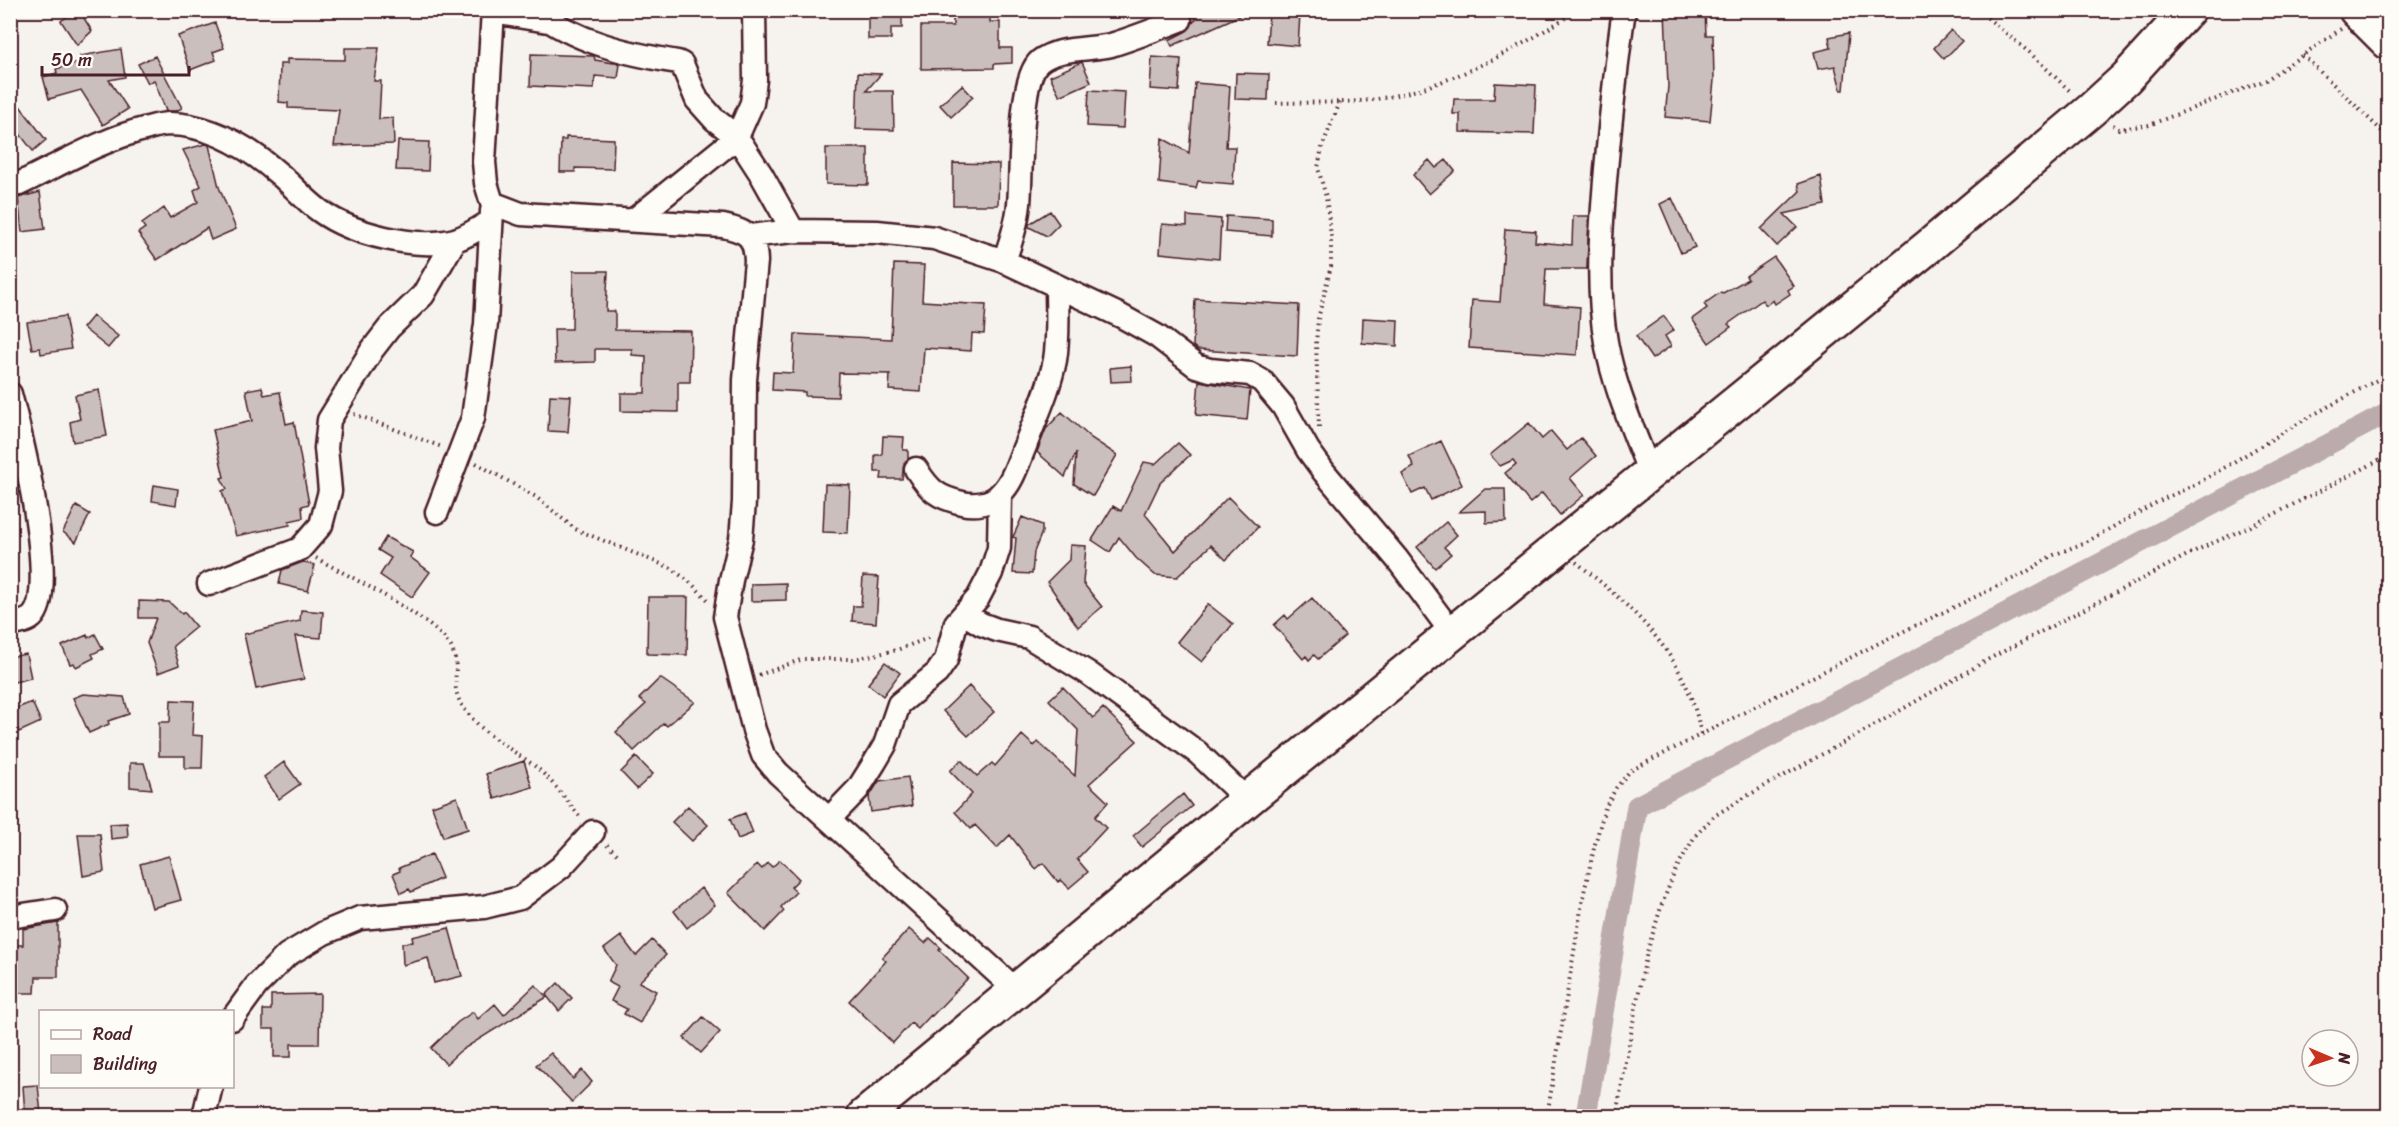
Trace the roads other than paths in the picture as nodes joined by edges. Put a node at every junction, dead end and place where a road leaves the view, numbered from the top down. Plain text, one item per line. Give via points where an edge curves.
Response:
1 (754, 10) edge
2 (1624, 10) edge
3 (2188, 10) edge
4 (493, 11) edge
5 (2359, 13) edge
6 (541, 16) edge
7 (1180, 20) dead end
8 (2388, 42) edge
9 (737, 137) junction
10 (10, 185) edge
11 (492, 212) junction
12 (634, 220) junction
13 (793, 231) junction
14 (750, 236) junction
15 (455, 240) junction
16 (1004, 261) junction
17 (1056, 286) junction
18 (10, 394) edge
19 (916, 469) dead end
20 (1649, 471) junction
21 (1000, 495) junction
22 (437, 512) dead end
23 (209, 584) dead end
24 (960, 619) junction
25 (10, 625) edge
26 (1452, 633) junction
27 (1247, 800) junction
28 (829, 819) junction
29 (593, 831) road end
30 (55, 910) dead end
31 (10, 917) edge
32 (1017, 991) junction
33 (234, 1016) edge
34 (211, 1088) edge
35 (204, 1116) edge
36 (864, 1116) edge

1 - 9 street via 752,103
2 - 20 street via 1608,142 1599,287 1606,343 1623,405
3 - 20 main road via 2091,110
4 - 6 street
4 - 11 street via 484,162
5 - 8 main road
6 - 9 street via 604,46 678,62 686,70 697,100
7 - 16 street via 1108,45 1055,54 1032,70 1025,95 1015,233
9 - 12 street
9 - 13 street
10 - 15 street via 93,146 137,131 167,124 191,125 214,131 259,158 305,199 341,223 394,239
11 - 12 street
11 - 15 street
11 - 22 street via 486,324 472,418
12 - 14 street via 723,226
13 - 14 street
13 - 16 street via 877,232 934,238
14 - 28 street via 756,261 745,380 744,502 741,539 725,617 763,755
15 - 23 street via 423,295 389,328 335,407 326,432 330,469 327,507 321,525 300,549
16 - 17 street
17 - 21 street via 1055,358 1046,398
17 - 26 street via 1157,336 1196,366 1250,374 1262,381 1283,406 1324,472
18 - 25 street via 29,470 42,594 32,617
19 - 21 street via 927,487 943,498 968,504 987,502
20 - 26 main road
21 - 24 street via 999,548 991,573 978,598
24 - 27 street via 1029,637 1088,672 1198,753
24 - 28 street via 946,660 937,673 899,704 875,762 858,789
26 - 27 main road
27 - 32 main road
28 - 32 street
29 - 33 street via 561,867 520,898 484,907 360,918 324,933 287,955 256,986
30 - 31 street
32 - 36 main road
34 - 35 street

